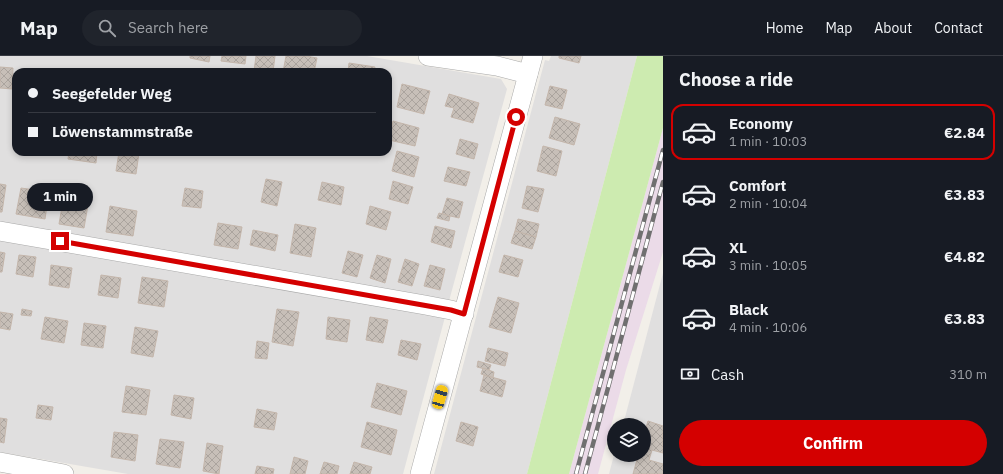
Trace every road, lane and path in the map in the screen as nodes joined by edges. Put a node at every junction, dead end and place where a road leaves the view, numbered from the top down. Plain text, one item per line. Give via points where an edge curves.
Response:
1 (428, 56) edge
2 (533, 56) edge
3 (528, 74) junction
4 (0, 231) edge
5 (464, 314) junction
6 (0, 462) edge
7 (64, 474) edge
8 (420, 474) edge

1 - 3 street via 497,66
2 - 3 street
3 - 5 street
4 - 5 street
5 - 8 street
6 - 7 street

